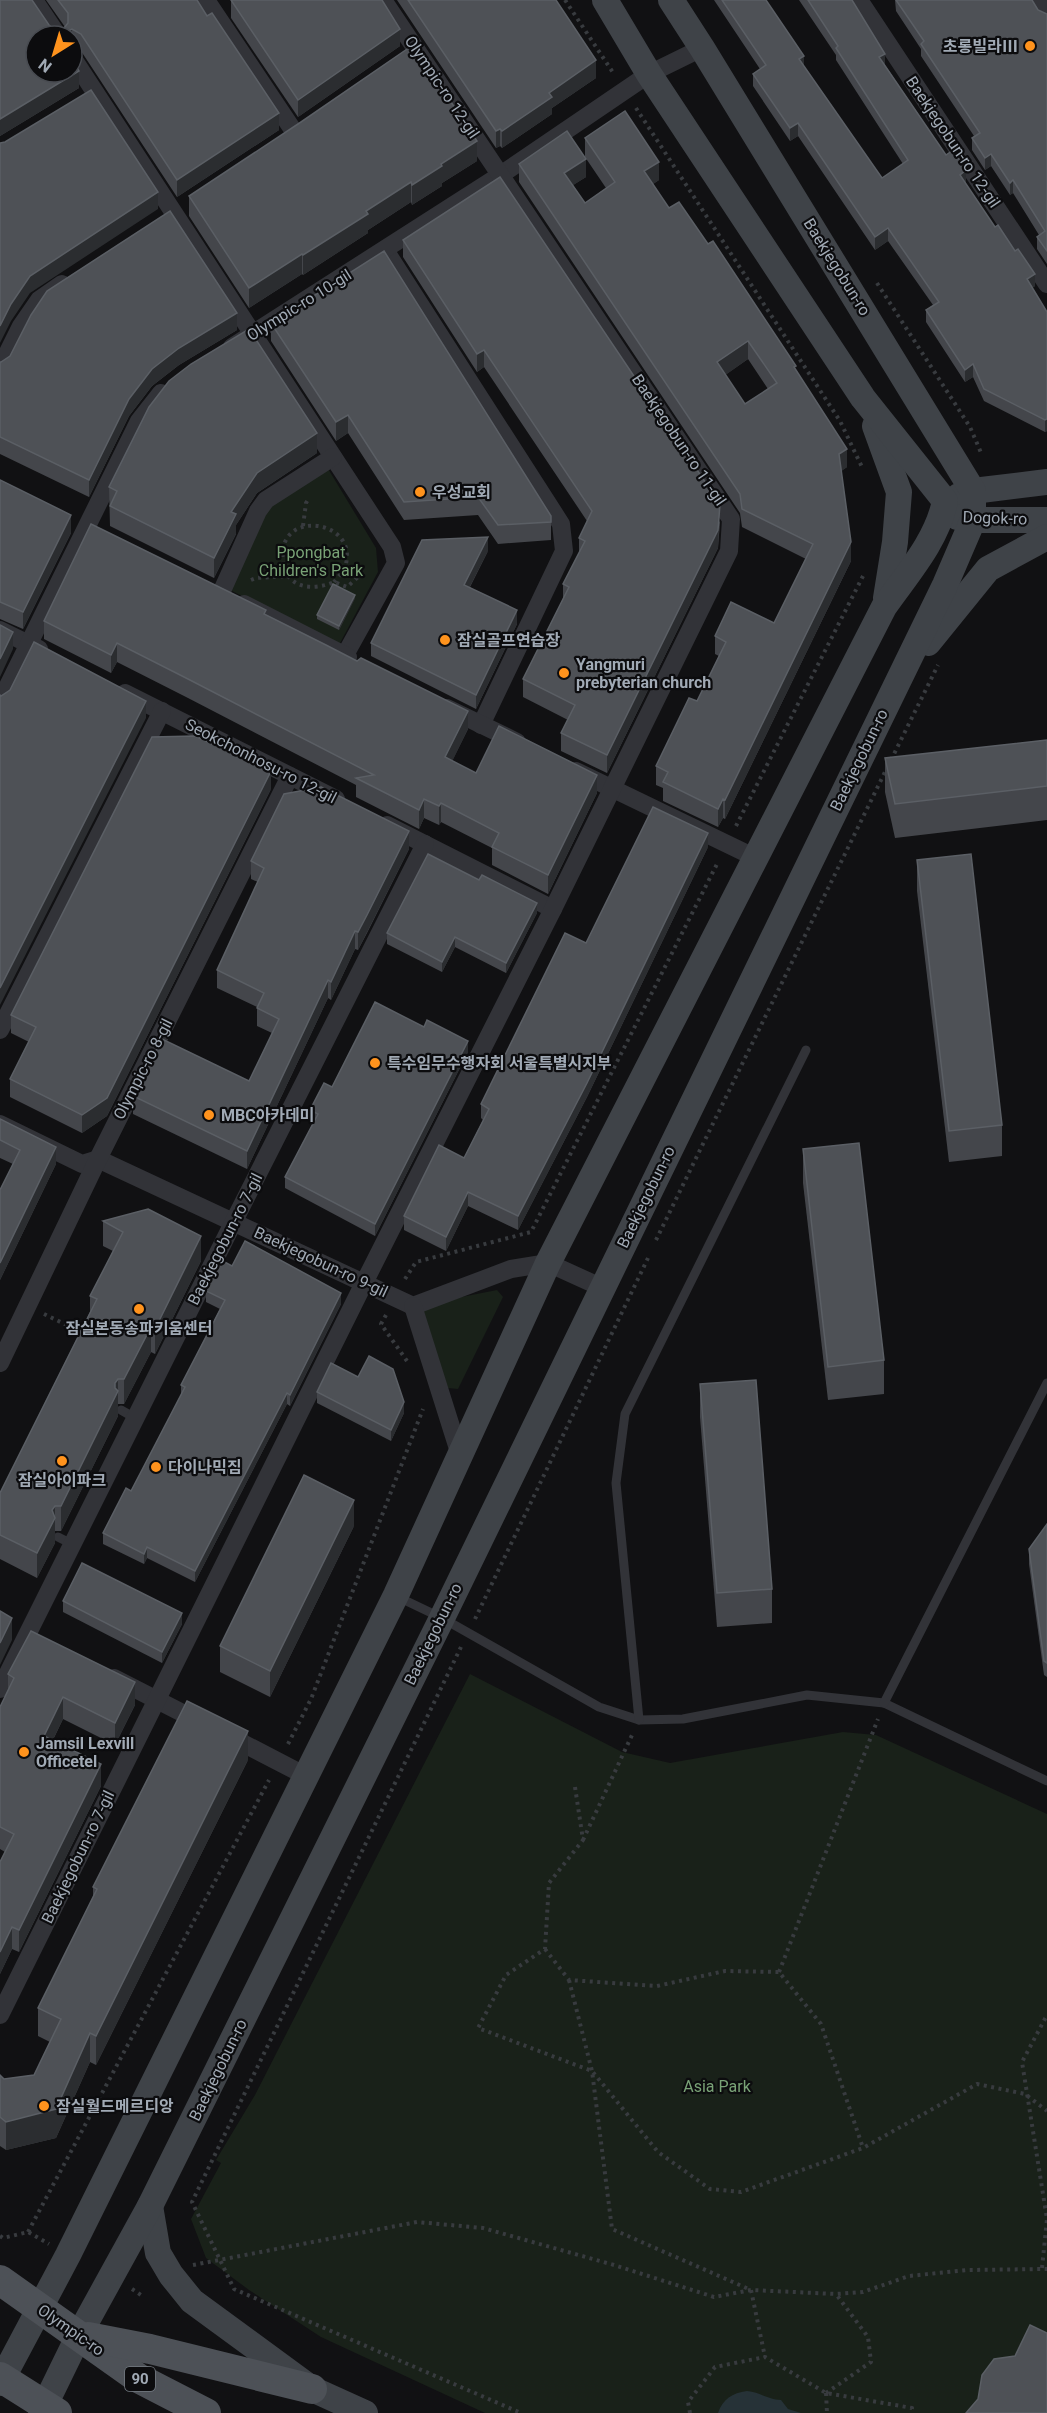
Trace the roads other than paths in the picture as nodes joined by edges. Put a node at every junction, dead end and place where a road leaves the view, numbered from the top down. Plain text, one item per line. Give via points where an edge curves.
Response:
1 (34, 0) edge
2 (206, 0) edge
3 (383, 0) edge
4 (605, 0) edge
5 (670, 0) edge
6 (858, 0) edge
7 (1036, 0) edge
8 (1047, 16) edge
9 (50, 24) edge
10 (702, 48) junction
11 (416, 49) junction
12 (397, 62) edge
13 (649, 74) junction
14 (84, 76) edge
15 (94, 92) junction
16 (76, 103) edge
17 (314, 120) edge
18 (295, 133) junction
19 (276, 145) edge
20 (502, 174) junction
21 (192, 200) edge
22 (174, 213) junction
23 (154, 225) edge
24 (385, 250) junction
25 (78, 274) edge
26 (1047, 284) edge
27 (253, 334) junction
28 (218, 356) edge
29 (0, 368) edge
30 (177, 381) edge
31 (863, 398) junction
32 (333, 456) junction
33 (1047, 482) edge
34 (973, 491) junction
35 (944, 508) junction
36 (974, 520) junction
37 (1047, 520) edge
38 (80, 524) junction
39 (106, 537) edge
40 (1047, 537) edge
41 (200, 583) edge
42 (221, 593) junction
43 (884, 607) junction
44 (0, 630) edge
45 (29, 644) junction
46 (345, 655) junction
47 (60, 660) edge
48 (366, 666) edge
49 (897, 683) junction
50 (111, 686) edge
51 (429, 698) edge
52 (0, 702) edge
53 (162, 711) junction
54 (481, 724) junction
55 (531, 749) edge
56 (561, 764) edge
57 (290, 776) junction
58 (611, 788) junction
59 (352, 807) edge
60 (373, 818) edge
61 (425, 844) junction
62 (754, 857) junction
63 (553, 909) junction
64 (0, 1030) edge
65 (806, 1050) dead end
66 (0, 1124) edge
67 (98, 1159) junction
68 (234, 1221) junction
69 (548, 1263) junction
70 (364, 1282) junction
71 (603, 1288) junction
72 (413, 1306) junction
73 (0, 1363) edge
74 (1047, 1383) edge
75 (460, 1455) junction
76 (396, 1595) junction
77 (442, 1618) junction
78 (9, 1626) edge
79 (27, 1635) junction
80 (47, 1645) edge
81 (97, 1670) edge
82 (0, 1689) edge
83 (157, 1700) junction
84 (884, 1703) junction
85 (639, 1720) junction
86 (306, 1776) junction
87 (1047, 1781) edge
88 (0, 2015) edge
89 (150, 2206) junction
90 (0, 2280) edge
91 (39, 2307) junction
92 (79, 2336) junction
93 (1, 2379) edge
94 (312, 2389) junction
95 (48, 2411) edge
96 (207, 2413) edge
97 (365, 2413) edge

1 - 9 street
2 - 18 street
3 - 11 street, Olympic-ro 12-gil
4 - 13 main road
5 - 10 main road, Baekjegobun-ro
6 - 26 street, Baekjegobun-ro 12-gil
7 - 8 street
10 - 13 street, Olympic-ro 10-gil
10 - 34 main road, Baekjegobun-ro
11 - 12 street
11 - 20 street, Olympic-ro 12-gil
13 - 20 street, Olympic-ro 10-gil
13 - 31 main road
14 - 15 street
15 - 16 street
15 - 22 street
17 - 18 street
18 - 19 street
20 - 24 street, Olympic-ro 10-gil
20 - 58 street, Baekjegobun-ro 11-gil via 731,519 729,551
21 - 22 street
22 - 23 street
22 - 27 street
24 - 27 street, Olympic-ro 10-gil
24 - 54 street via 561,524 564,551
25 - 29 street via 39,300
27 - 28 street, Olympic-ro 10-gil
27 - 32 street
30 - 38 street via 161,393 139,421
31 - 35 main road
31 - 43 main road via 899,492
32 - 42 street via 266,500
32 - 46 street via 392,547 396,563
33 - 34 main road, Dogok-ro
34 - 35 main road, Dogok-ro
34 - 36 main road, Baekjegobun-ro
35 - 36 main road, Dogok-ro
35 - 43 main road via 935,533
36 - 37 main road, Dogok-ro
36 - 49 main road, Baekjegobun-ro
38 - 39 street
38 - 45 street
40 - 49 main road via 988,569
41 - 42 street
42 - 46 street
43 - 62 main road
44 - 45 street
45 - 47 street
45 - 52 street
46 - 48 street
49 - 71 main road, Baekjegobun-ro
50 - 53 street, Seokchonhosu-ro 12-gil
51 - 54 street
53 - 57 street, Seokchonhosu-ro 12-gil
53 - 64 street
54 - 55 street
56 - 58 street
57 - 59 street, Seokchonhosu-ro 12-gil
57 - 67 street, Olympic-ro 8-gil
58 - 62 street
58 - 63 street, Baekjegobun-ro 11-gil
60 - 61 street
61 - 63 street
61 - 68 street, Baekjegobun-ro 7-gil
62 - 69 main road
63 - 70 street, Baekjegobun-ro 7-gil
65 - 85 lane via 625,1414 616,1483
66 - 67 street, Baekjegobun-ro 9-gil via 82,1164
67 - 68 street, Baekjegobun-ro 9-gil
67 - 73 street, Olympic-ro 8-gil
68 - 70 street, Baekjegobun-ro 9-gil
68 - 79 street, Baekjegobun-ro 7-gil via 128,1414 65,1540
69 - 71 street
69 - 72 street via 512,1269
69 - 75 main road
70 - 72 street, Baekjegobun-ro 9-gil
70 - 83 street, Baekjegobun-ro 7-gil
71 - 77 main road, Baekjegobun-ro
72 - 75 street
74 - 84 lane
75 - 76 main road
76 - 77 lane
76 - 86 main road
77 - 85 lane via 599,1707
77 - 89 main road, Baekjegobun-ro
78 - 79 street
79 - 80 street
79 - 82 street, Baekjegobun-ro 7-gil
81 - 83 street
83 - 86 street
83 - 88 street, Baekjegobun-ro 7-gil
84 - 85 lane via 807,1695 683,1719
84 - 87 lane
86 - 91 main road via 69,2255
89 - 92 main road, Baekjegobun-ro
89 - 94 main road via 158,2253 192,2301
90 - 91 main road, Olympic-ro / 90
91 - 92 main road, Olympic-ro / 90
91 - 93 main road
92 - 94 main road via 150,2349
92 - 95 main road, Baekjegobun-ro
92 - 96 main road, Olympic-ro / 90 via 138,2378
93 - 95 main road
94 - 97 main road

